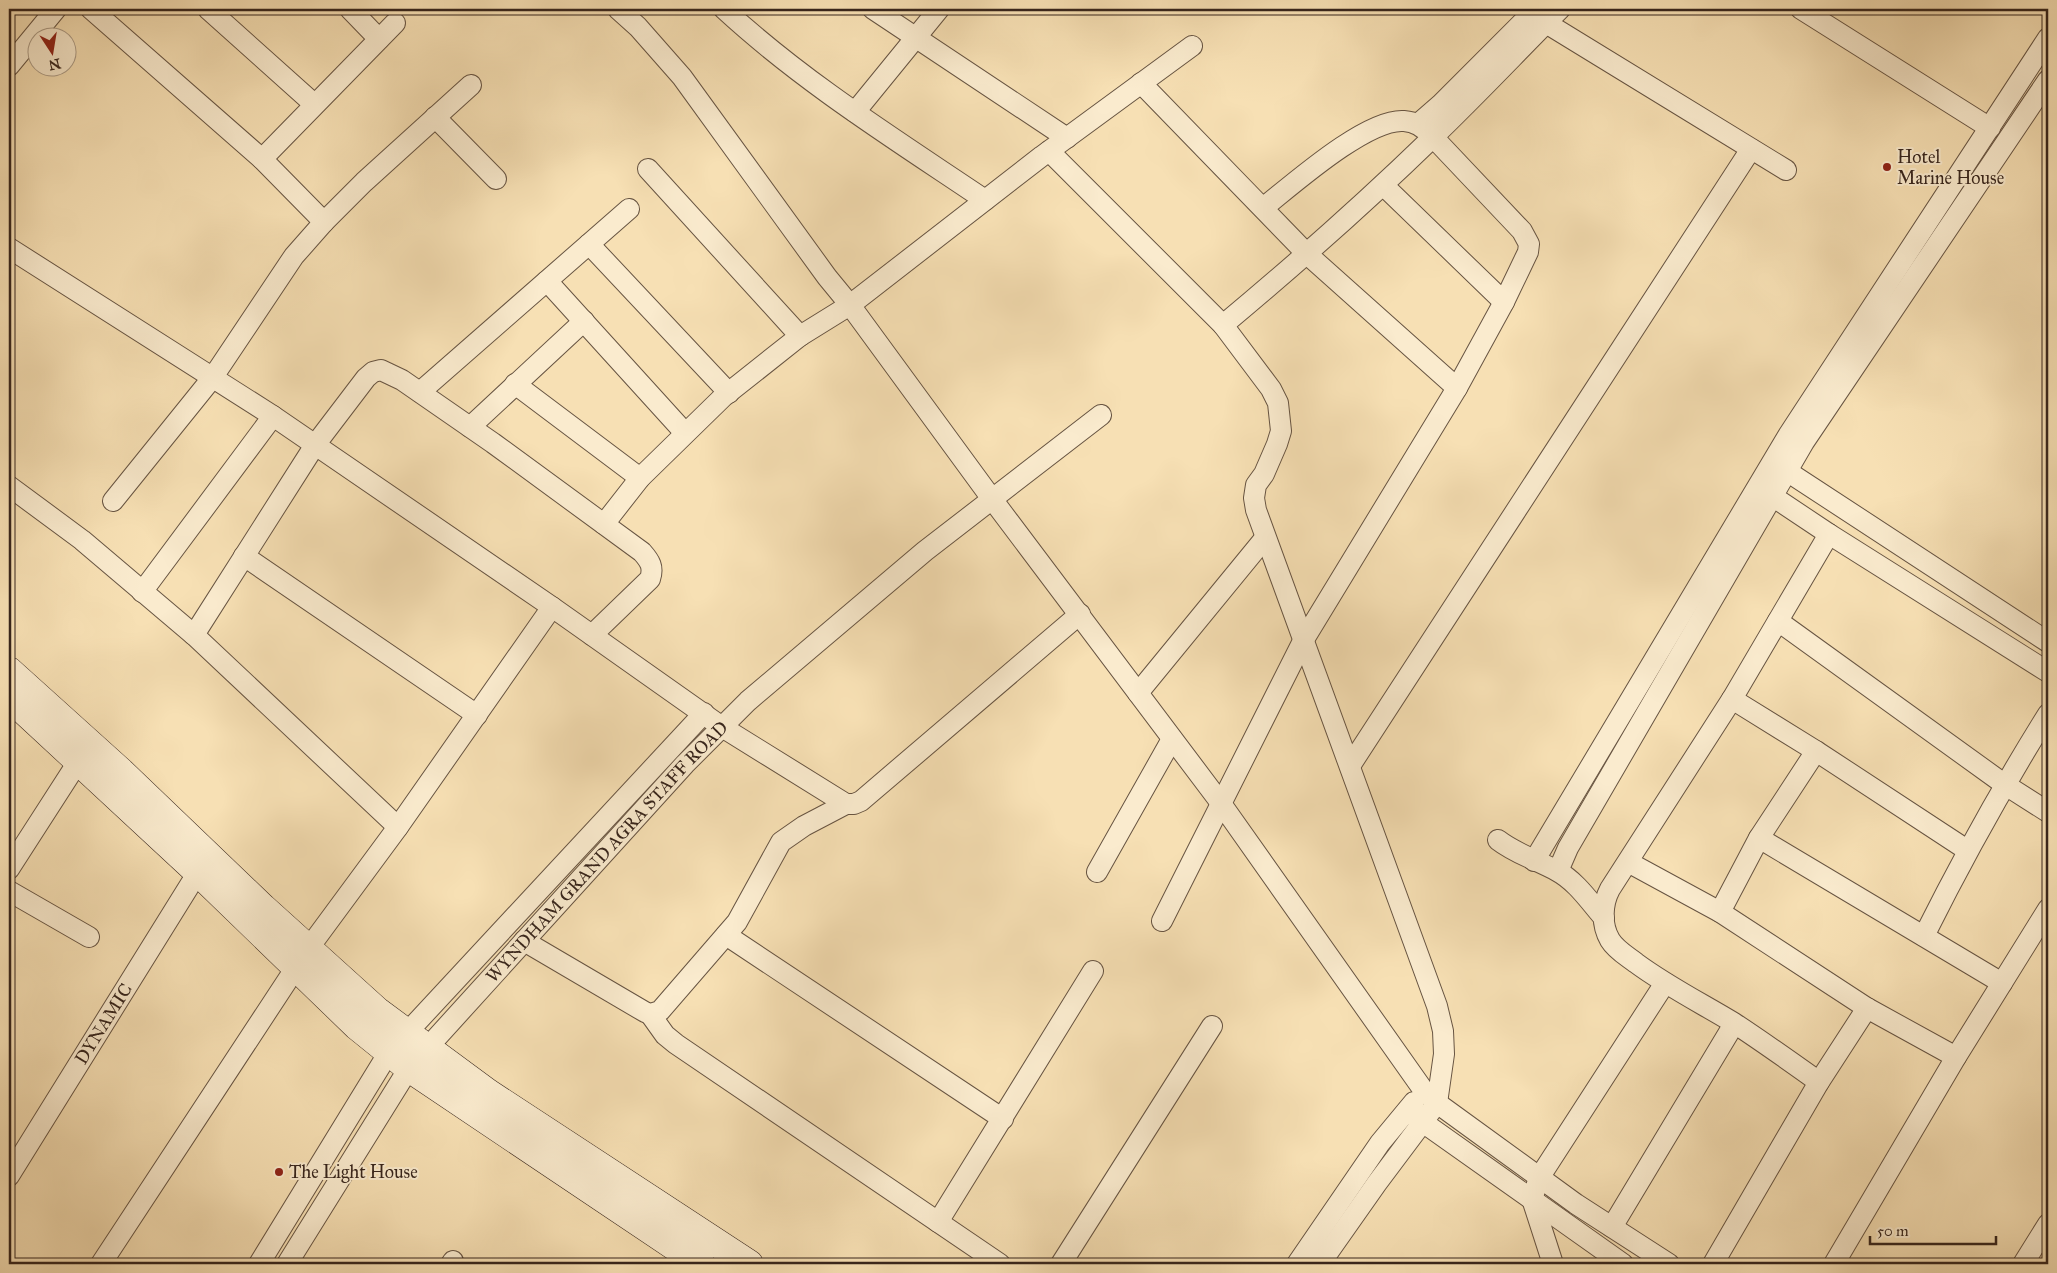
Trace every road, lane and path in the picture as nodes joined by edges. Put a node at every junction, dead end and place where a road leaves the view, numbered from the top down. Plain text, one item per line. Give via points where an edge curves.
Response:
1 (56, 9) edge
2 (91, 9) edge
3 (208, 9) edge
4 (350, 9) edge
5 (618, 9) edge
6 (724, 9) edge
7 (873, 9) edge
8 (939, 9) edge
9 (1560, 9) edge
10 (1801, 9) edge
11 (1541, 16) edge
12 (395, 23) dead end
13 (916, 38) junction
14 (2048, 38) edge
15 (379, 39) junction
16 (1192, 46) dead end
17 (9, 66) edge
18 (2048, 80) edge
19 (1141, 83) junction
20 (471, 85) dead end
21 (314, 104) junction
22 (855, 112) junction
23 (435, 117) junction
24 (1418, 124) junction
25 (1990, 128) junction
26 (1434, 137) junction
27 (1067, 138) junction
28 (1751, 148) junction
29 (1049, 151) junction
30 (262, 159) junction
31 (648, 169) dead end
32 (1786, 170) dead end
33 (496, 179) dead end
34 (1383, 185) junction
35 (985, 200) junction
36 (629, 208) dead end
37 (1263, 208) junction
38 (324, 222) junction
39 (589, 244) junction
40 (9, 248) edge
41 (1307, 254) junction
42 (547, 282) junction
43 (1504, 302) junction
44 (850, 305) junction
45 (584, 321) junction
46 (1223, 325) junction
47 (800, 336) junction
48 (213, 377) junction
49 (515, 384) junction
50 (1457, 388) junction
51 (420, 392) junction
52 (728, 393) junction
53 (1101, 415) dead end
54 (272, 416) junction
55 (470, 427) junction
56 (685, 433) junction
57 (315, 445) junction
58 (1780, 466) junction
59 (640, 478) junction
60 (9, 486) edge
61 (1766, 490) junction
62 (992, 499) junction
63 (113, 501) dead end
64 (604, 524) junction
65 (1829, 534) junction
66 (1265, 538) junction
67 (244, 556) junction
68 (142, 592) junction
69 (552, 607) junction
70 (1080, 614) junction
71 (1778, 621) junction
72 (194, 635) junction
73 (592, 635) junction
74 (1304, 641) junction
75 (2048, 642) edge
76 (9, 671) edge
77 (2048, 672) edge
78 (1138, 693) junction
79 (9, 696) edge
80 (1732, 699) junction
81 (704, 713) junction
82 (2048, 714) edge
83 (477, 715) junction
84 (722, 727) junction
85 (1172, 740) junction
86 (1816, 751) junction
87 (83, 752) junction
88 (1350, 766) junction
89 (2004, 784) junction
90 (1220, 802) junction
91 (846, 804) junction
92 (2048, 812) edge
93 (398, 827) junction
94 (1759, 838) junction
95 (1498, 840) dead end
96 (1967, 850) junction
97 (1534, 861) junction
98 (1628, 862) junction
99 (9, 869) edge
100 (1558, 871) junction
101 (198, 872) junction
102 (1097, 872) dead end
103 (9, 891) edge
104 (2048, 908) edge
105 (1720, 912) junction
106 (1604, 918) junction
107 (1162, 921) dead end
108 (726, 935) junction
109 (1924, 936) junction
110 (89, 937) dead end
111 (524, 941) junction
112 (303, 958) junction
113 (1093, 972) dead end
114 (2002, 983) junction
115 (1664, 984) junction
116 (1867, 1008) junction
117 (650, 1014) junction
118 (1734, 1024) junction
119 (1212, 1026) dead end
120 (408, 1050) junction
121 (1956, 1057) junction
122 (1819, 1082) junction
123 (1431, 1097) junction
124 (1414, 1117) junction
125 (1003, 1119) junction
126 (9, 1176) edge
127 (1539, 1178) junction
128 (1532, 1199) junction
129 (938, 1222) junction
130 (2048, 1224) edge
131 (1612, 1227) junction
132 (101, 1264) edge
133 (259, 1264) edge
134 (287, 1264) edge
135 (699, 1264) edge
136 (749, 1264) edge
137 (1000, 1264) edge
138 (1061, 1264) edge
139 (1297, 1264) edge
140 (1320, 1264) edge
141 (1553, 1264) edge
142 (1623, 1264) edge
143 (1669, 1264) edge
144 (1714, 1264) edge
145 (1834, 1264) edge
146 (2023, 1264) edge

1 - 17 street
2 - 30 street
3 - 21 street
4 - 15 street
5 - 44 street via 682,77
6 - 22 street via 759,41
7 - 13 street
8 - 13 street
9 - 11 street
10 - 25 street
11 - 24 street
11 - 26 street
11 - 28 street
12 - 15 street
13 - 22 street
13 - 27 street
14 - 25 street
15 - 21 street
16 - 19 street
18 - 58 street via 1810,434
19 - 27 street
19 - 37 street
20 - 23 street
21 - 30 street
22 - 35 street
23 - 33 street
23 - 38 street
24 - 26 street
24 - 37 street via 1403,121 1369,131 1330,154
25 - 58 street
26 - 34 street
26 - 43 street via 1526,237 1528,252
27 - 29 street
28 - 32 street
28 - 88 street
29 - 35 street
29 - 46 street
30 - 38 street
31 - 47 street
34 - 41 street
34 - 43 street
35 - 44 street
36 - 39 street
37 - 41 street
38 - 48 street via 294,256
39 - 42 street
39 - 52 street
40 - 48 street
41 - 46 street
41 - 50 street
42 - 45 street
42 - 51 street
43 - 50 street
44 - 47 street
44 - 62 street
45 - 49 street
45 - 56 street
46 - 66 street via 1266,381 1278,403 1281,431 1264,474 1256,485 1254,498
47 - 52 street
48 - 54 street
48 - 63 street
49 - 55 street
49 - 59 street
50 - 74 street
51 - 55 street
51 - 57 street via 392,374 382,370 372,372
52 - 56 street
53 - 62 street, WYNDHAM GRAND AGRA STAFF ROAD
54 - 57 street
54 - 68 street
55 - 64 street
56 - 59 street
57 - 67 street
57 - 69 street
58 - 61 street
58 - 75 street
59 - 64 street
60 - 68 street via 82,540
61 - 65 street
61 - 97 street
61 - 100 street
62 - 70 street
62 - 84 street, WYNDHAM GRAND AGRA STAFF ROAD via 925,551 748,701
64 - 73 street via 642,552 651,563 652,572 650,579
65 - 71 street
65 - 77 street
66 - 74 street
66 - 78 street
67 - 72 street
67 - 83 street
68 - 72 street
69 - 73 street
69 - 83 street
70 - 78 street
70 - 91 street via 861,801
71 - 80 street
71 - 89 street
72 - 93 street
73 - 81 street
74 - 88 street
74 - 90 street
76 - 87 street
78 - 85 street
79 - 87 street
80 - 86 street
80 - 98 street
81 - 84 street
81 - 120 street
82 - 89 street
83 - 93 street
84 - 91 street
84 - 111 street, WYNDHAM GRAND AGRA STAFF ROAD
85 - 90 street
85 - 102 street
86 - 94 street
86 - 96 street
87 - 99 street
87 - 101 street
87 - 112 street
88 - 123 street via 1437,1006 1444,1054
89 - 92 street
89 - 96 street
90 - 107 street
90 - 123 street
91 - 108 street via 781,842 748,905
93 - 112 street
94 - 105 street
94 - 109 street
95 - 97 street
96 - 109 street
97 - 100 street
98 - 105 street
98 - 106 street via 1607,895
100 - 106 street
101 - 112 street
101 - 126 street, DYNAMIC
103 - 110 street
104 - 114 street
105 - 116 street
106 - 115 street via 1611,941 1619,950
108 - 117 street via 660,1011
108 - 125 street
109 - 114 street
111 - 117 street
111 - 120 street, WYNDHAM GRAND AGRA STAFF ROAD
112 - 120 street via 356,1026
112 - 132 street
113 - 125 street
114 - 121 street
115 - 118 street
115 - 127 street
116 - 121 street
116 - 122 street
117 - 129 street via 676,1044
118 - 122 street
118 - 131 street
119 - 138 street
120 - 133 street
120 - 134 street, WYNDHAM GRAND AGRA STAFF ROAD
120 - 135 street
120 - 136 street via 488,1093
121 - 145 street
122 - 144 street
123 - 124 street
123 - 127 street
124 - 128 street
124 - 139 street via 1380,1143
124 - 140 street via 1377,1183
125 - 129 street
127 - 128 street
127 - 131 street
128 - 141 street
128 - 142 street
129 - 137 street
130 - 146 street
131 - 143 street

